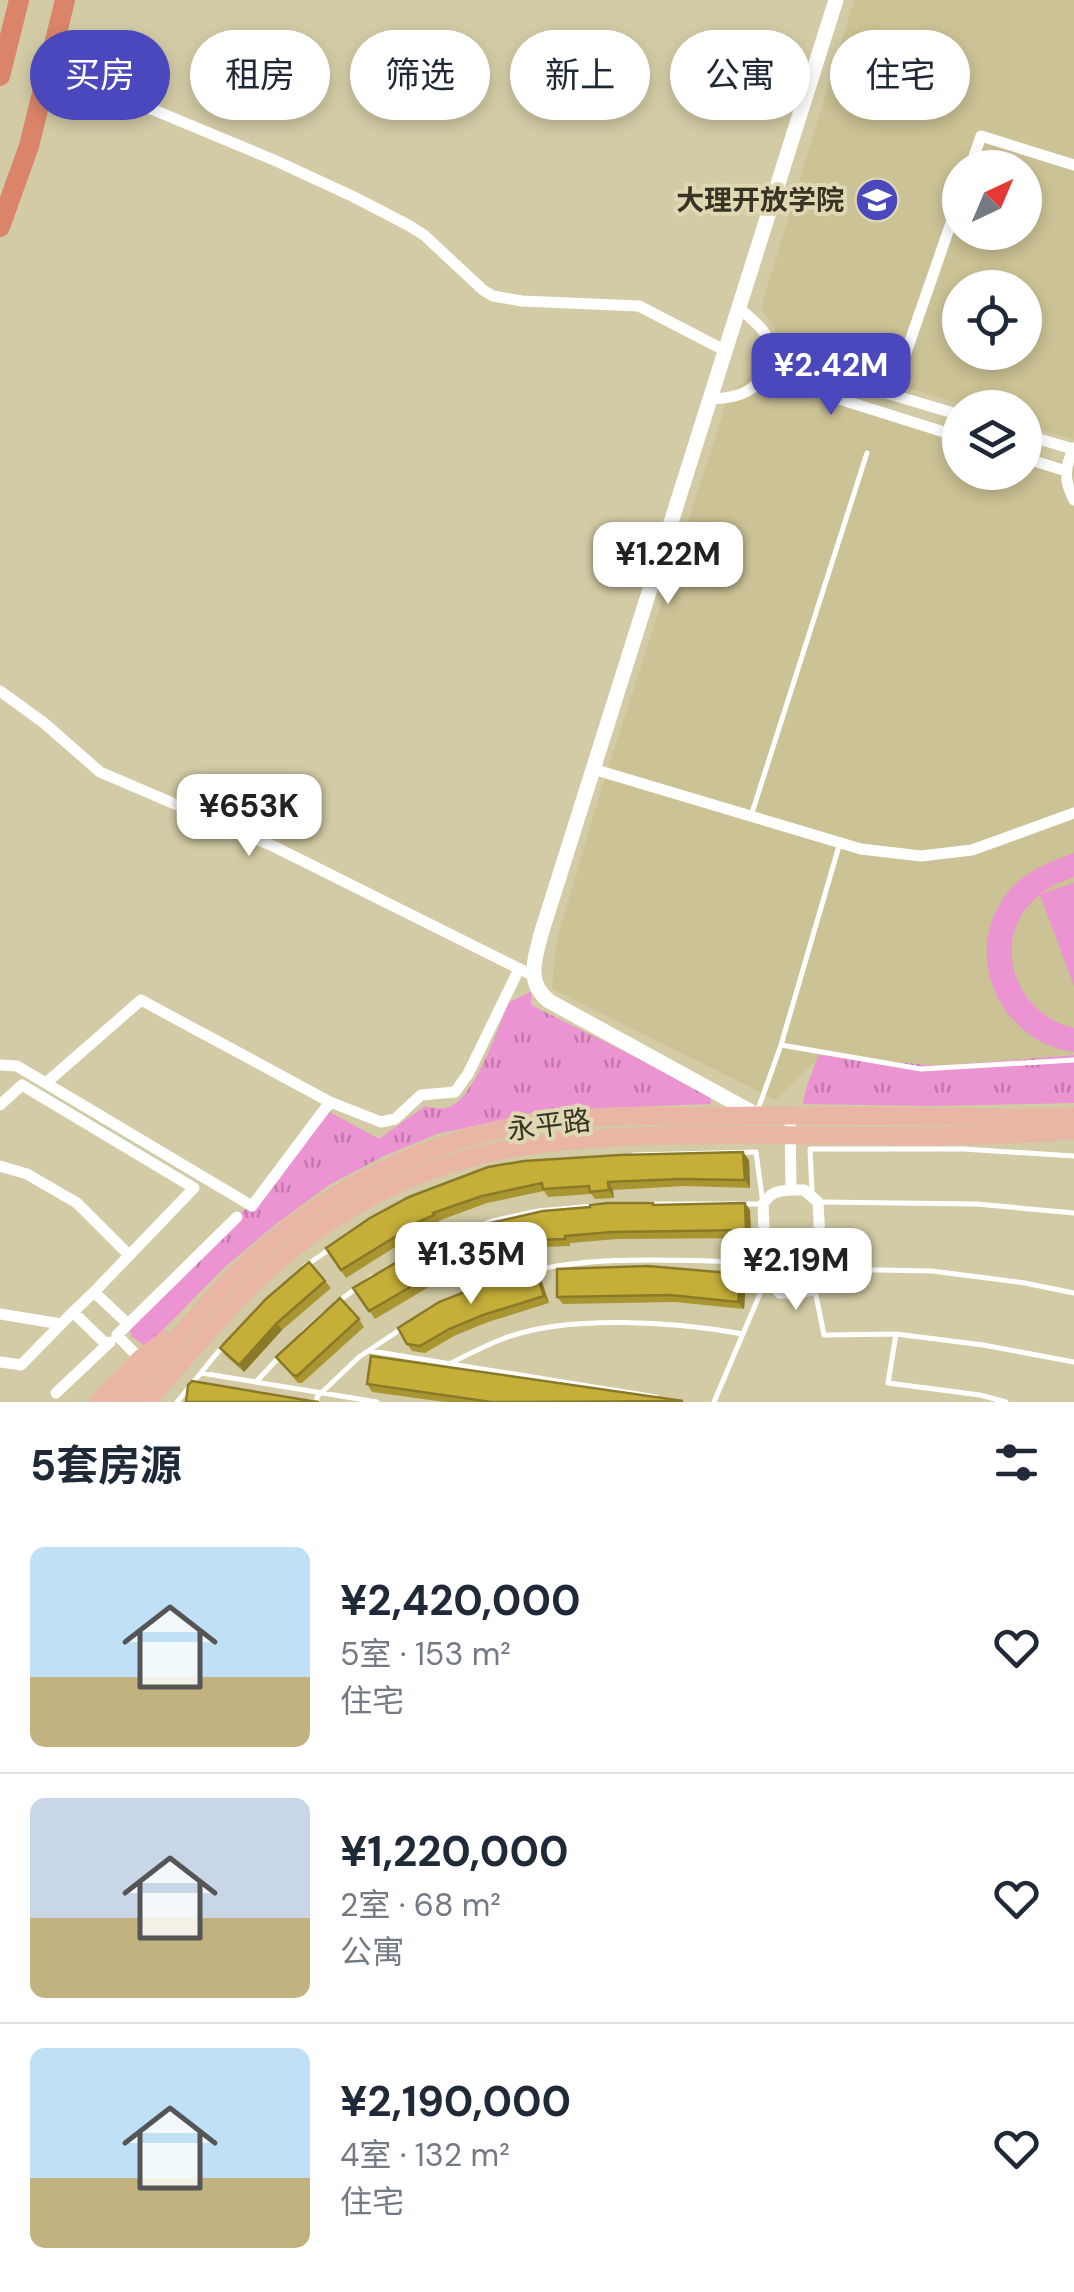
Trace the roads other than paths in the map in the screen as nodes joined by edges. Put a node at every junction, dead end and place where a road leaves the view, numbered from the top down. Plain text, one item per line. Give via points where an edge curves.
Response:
1 (19, 0) edge
2 (65, 0) edge
3 (836, 0) edge
4 (58, 30) edge
5 (5, 39) edge
6 (0, 76) edge
7 (170, 116) edge
8 (36, 120) edge
9 (976, 150) edge
10 (1026, 150) edge
11 (1042, 155) edge
12 (1074, 165) edge
13 (0, 227) edge
14 (942, 250) edge
15 (739, 308) junction
16 (726, 351) junction
17 (902, 367) dead end
18 (711, 399) junction
19 (942, 410) edge
20 (942, 431) edge
21 (1042, 440) edge
22 (1074, 449) edge
23 (867, 454) dead end
24 (1042, 463) edge
25 (1066, 471) junction
26 (1074, 500) edge
27 (0, 691) edge
28 (593, 769) junction
29 (1074, 813) edge
30 (751, 816) junction
31 (840, 844) junction
32 (526, 972) junction
33 (781, 1045) junction
34 (1074, 1060) edge
35 (0, 1065) edge
36 (46, 1084) junction
37 (330, 1102) junction
38 (0, 1105) edge
39 (756, 1115) junction
40 (1074, 1120) edge
41 (789, 1125) junction
42 (1016, 1136) junction
43 (1074, 1141) edge
44 (622, 1156) edge
45 (1074, 1156) edge
46 (0, 1166) edge
47 (791, 1190) junction
48 (816, 1199) junction
49 (647, 1204) edge
50 (763, 1204) junction
51 (594, 1206) edge
52 (1074, 1213) edge
53 (238, 1217) dead end
54 (338, 1242) edge
55 (439, 1242) edge
56 (129, 1255) junction
57 (765, 1263) junction
58 (822, 1268) junction
59 (299, 1271) edge
60 (376, 1275) edge
61 (766, 1279) junction
62 (484, 1287) edge
63 (815, 1290) junction
64 (94, 1292) junction
65 (1074, 1292) edge
66 (72, 1312) junction
67 (0, 1314) edge
68 (190, 1323) junction
69 (62, 1324) junction
70 (128, 1324) junction
71 (409, 1324) edge
72 (743, 1334) junction
73 (896, 1334) junction
74 (117, 1335) junction
75 (300, 1336) edge
76 (229, 1340) edge
77 (107, 1345) junction
78 (289, 1347) edge
79 (368, 1351) junction
80 (140, 1359) junction
81 (0, 1362) edge
82 (1074, 1362) edge
83 (448, 1364) junction
84 (201, 1373) junction
85 (256, 1382) junction
86 (56, 1393) dead end
87 (322, 1393) junction
88 (668, 1399) edge
89 (98, 1402) edge
90 (122, 1402) edge
91 (148, 1402) edge
92 (177, 1402) edge
93 (316, 1402) edge
94 (377, 1402) edge
95 (714, 1402) edge
96 (1006, 1402) edge

1 - 5 highway
2 - 4 highway
3 - 15 street
5 - 6 highway
7 - 16 street via 424,234 494,296 639,306
8 - 13 highway
9 - 10 street via 981,136
11 - 12 street
14 - 17 street
15 - 16 street
15 - 19 street via 768,336 772,359
16 - 18 street
18 - 20 street via 740,396 766,376
18 - 28 street
21 - 22 street
22 - 25 street
23 - 30 lane
24 - 25 street
25 - 26 street
27 - 32 street via 100,772 275,848
28 - 30 street
28 - 32 street
29 - 31 street via 972,850 920,856
30 - 31 street
31 - 33 lane
32 - 37 street via 455,1092 421,1095 381,1122
32 - 39 street via 549,1001
33 - 34 lane via 921,1069
33 - 39 lane
35 - 36 street via 17,1066
36 - 37 street via 141,1000
36 - 37 street via 252,1206
38 - 56 street via 22,1086 194,1188
39 - 41 main road, 永平路
39 - 68 main road, 永平路 via 561,1120 449,1143 375,1174 302,1218
40 - 41 main road, 永平路
40 - 42 main road, 永平路
41 - 42 main road, 永平路
41 - 47 street
41 - 91 main road, 永平路 via 532,1144 409,1179 285,1255 235,1300
42 - 43 main road
44 - 50 lane via 756,1152
45 - 48 lane via 810,1149
46 - 56 street via 77,1203
47 - 48 street
47 - 50 street via 776,1191
48 - 52 lane
48 - 58 street
49 - 50 lane
50 - 57 street
51 - 55 lane via 492,1221
53 - 70 street
54 - 59 lane
56 - 64 street
57 - 61 street
57 - 62 lane via 588,1263 515,1274
58 - 63 street
58 - 65 lane via 932,1271
60 - 75 lane
61 - 63 street via 780,1294
61 - 72 lane
63 - 73 lane via 824,1336
64 - 66 street
64 - 70 street
66 - 69 street
66 - 77 street
67 - 69 street
68 - 80 main road
68 - 90 main road, 永平路
69 - 81 street via 22,1365
70 - 74 street
71 - 79 lane
72 - 83 lane via 699,1326 566,1324 508,1336
72 - 95 lane
73 - 82 lane
73 - 96 lane via 888,1383
74 - 77 street
74 - 80 street
76 - 84 lane
77 - 86 street
78 - 85 lane
79 - 83 lane
79 - 87 lane
80 - 89 main road
83 - 88 lane
84 - 85 lane
84 - 92 lane
85 - 87 lane
87 - 93 lane
87 - 94 lane

